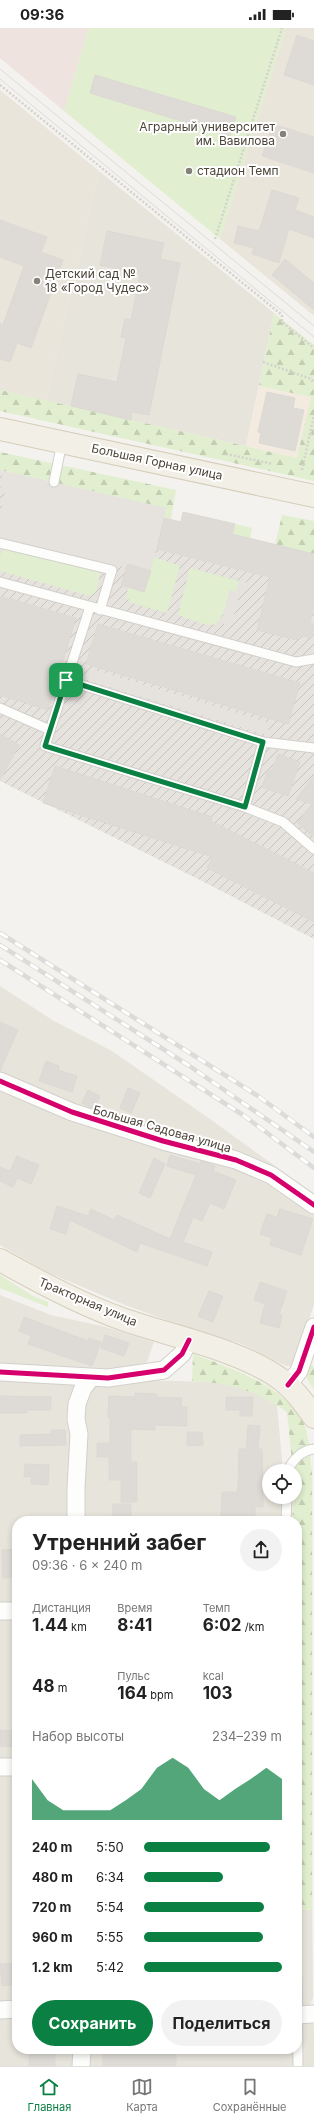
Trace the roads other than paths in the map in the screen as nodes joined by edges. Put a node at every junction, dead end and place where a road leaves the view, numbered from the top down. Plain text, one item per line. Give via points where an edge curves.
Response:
1 (0, 428) edge
2 (62, 442) junction
3 (54, 482) dead end
4 (314, 496) edge
5 (0, 544) edge
6 (0, 582) edge
7 (90, 607) junction
8 (100, 610) junction
9 (314, 659) edge
10 (66, 680) junction
11 (0, 708) edge
12 (50, 730) junction
13 (263, 742) junction
14 (314, 748) edge
15 (245, 807) junction
16 (314, 849) edge
17 (0, 1081) edge
18 (314, 1205) edge
19 (0, 1260) edge
20 (314, 1327) edge
21 (189, 1340) junction
22 (0, 1372) edge
23 (90, 1378) junction
24 (288, 1385) junction
25 (314, 1417) edge
26 (314, 1449) edge
27 (290, 1464) edge
28 (287, 1504) edge
29 (76, 1516) edge
30 (286, 1516) edge
31 (0, 1611) edge
32 (12, 1611) edge
33 (0, 1767) edge
34 (12, 1767) edge
35 (12, 2009) edge
36 (0, 2010) edge
37 (303, 2015) edge
38 (302, 2025) edge
39 (82, 2054) edge
40 (299, 2054) edge
41 (81, 2066) edge
42 (298, 2066) edge

1 - 2 main road, Большая Горная улица
2 - 3 lane
2 - 4 main road, Большая Горная улица
5 - 8 lane via 112,570
6 - 7 lane
7 - 8 lane
7 - 10 lane
8 - 9 lane via 296,662
10 - 12 lane
10 - 13 lane
11 - 12 lane
12 - 15 lane via 45,746
13 - 14 lane
13 - 15 lane
15 - 16 lane via 283,822
17 - 18 street, Большая Садовая улица via 72,1112 163,1141 236,1160 271,1175
19 - 21 main road, Тракторная улица via 41,1283 121,1319
20 - 24 street via 299,1371
21 - 23 street via 182,1354 164,1370
21 - 24 main road, Тракторная улица via 261,1368
22 - 23 street
23 - 29 street via 77,1404 76,1419 80,1434
24 - 25 main road
26 - 27 lane via 308,1450
28 - 30 lane
31 - 32 street
33 - 34 street
35 - 36 street
37 - 38 lane
39 - 41 street
40 - 42 lane

